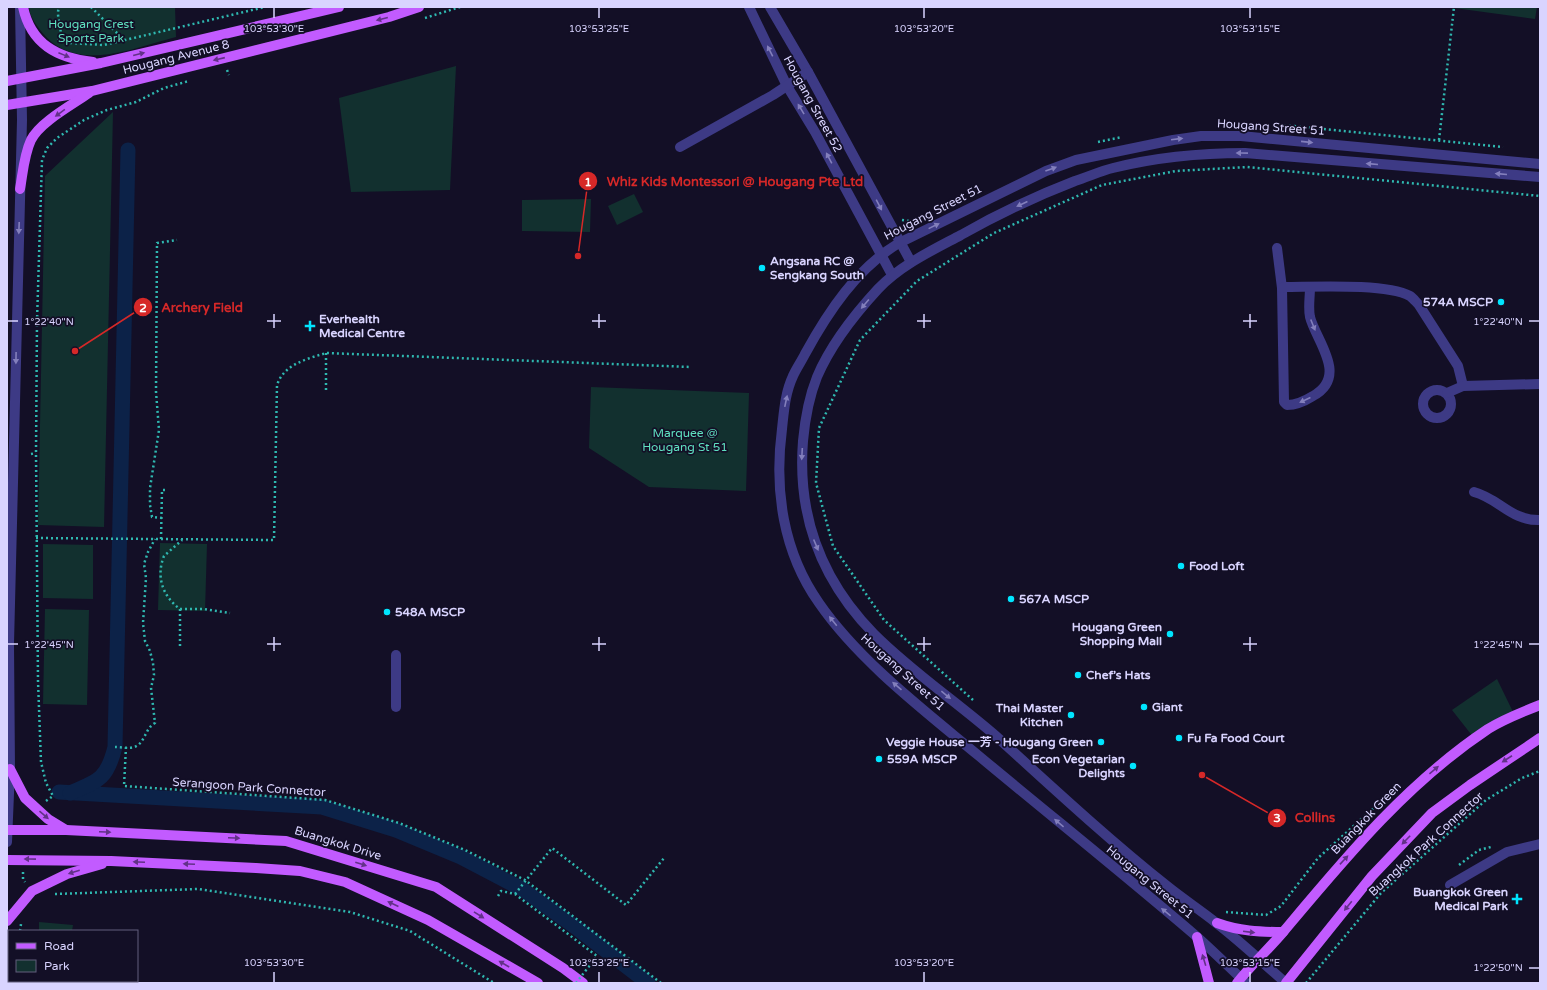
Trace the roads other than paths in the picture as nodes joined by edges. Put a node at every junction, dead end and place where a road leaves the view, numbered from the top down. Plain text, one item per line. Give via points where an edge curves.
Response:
1 (21, 7) edge
2 (339, 7) edge
3 (419, 7) edge
4 (748, 7) edge
5 (770, 7) edge
6 (101, 63) junction
7 (808, 72) junction
8 (22, 79) junction
9 (7, 82) edge
10 (787, 86) junction
11 (92, 91) junction
12 (22, 103) junction
13 (7, 105) edge
14 (680, 147) dead end
15 (1540, 164) edge
16 (1540, 177) edge
17 (20, 189) junction
18 (899, 243) junction
19 (1277, 248) dead end
20 (880, 254) junction
21 (911, 262) junction
22 (892, 275) junction
23 (1310, 287) junction
24 (1282, 288) junction
25 (1540, 384) edge
26 (1463, 386) junction
27 (1447, 393) dead end
28 (1474, 492) dead end
29 (1540, 520) edge
30 (396, 655) dead end
31 (1540, 705) edge
32 (396, 707) dead end
33 (1540, 738) edge
34 (10, 769) junction
35 (7, 830) edge
36 (66, 830) junction
37 (7, 842) edge
38 (1540, 844) edge
39 (7, 860) edge
40 (111, 861) junction
41 (1450, 885) dead end
42 (7, 921) edge
43 (1217, 923) junction
44 (1283, 932) junction
45 (1197, 937) junction
46 (1259, 959) junction
47 (1241, 981) edge
48 (538, 983) edge
49 (583, 983) edge
50 (1209, 983) edge
51 (1286, 983) edge

1 -> 6 main road via 26,21 40,42 73,59
1 - 8 street
6 -> 2 main road, Hougang Avenue 8
3 -> 11 main road, Hougang Avenue 8 via 389,17
10 -> 4 street, Hougang Street 52
5 - 7 street, Hougang Street 52
6 - 8 main road, Hougang Avenue 8
7 - 10 street
7 -> 18 street, Hougang Street 52
8 - 9 main road, Hougang Avenue 8
8 - 12 street
10 - 14 street
20 -> 10 street, Hougang Street 52
11 - 12 main road, Hougang Avenue 8
11 -> 17 main road via 60,112 32,139 24,159
12 - 13 main road, Hougang Avenue 8
12 - 17 street
18 -> 15 street, Hougang Street 51 via 1046,171 1076,160 1201,136 1241,136
16 -> 21 street, Hougang Street 51 via 1245,153 1201,153 1167,157 1109,169 1043,193 990,218
17 -> 34 street via 9,644
18 - 20 street, Hougang Street 51
18 - 21 street, Hougang Street 52
19 - 24 street
20 - 22 street, Hougang Street 52
45 -> 20 street, Hougang Street 51 via 968,748 858,651 818,603 804,577 787,538 781,510 778,474 785,401 792,377 823,322 852,284
21 - 22 street, Hougang Street 51
22 -> 43 street, Hougang Street 51 via 838,338 818,376 805,415 802,458 805,508 826,571 874,634 896,654 977,720 1168,887
23 - 24 street
23 -> 24 street via 1310,315 1327,352 1328,378 1317,394 1292,405 1284,402
23 - 26 street via 1379,288 1411,297 1419,305 1458,366
25 - 26 street
26 - 27 street
28 - 29 street via 1491,498 1520,518
30 - 32 street
44 -> 31 main road, Buangkok Green via 1334,870 1404,795 1489,728
33 -> 51 main road via 1432,813 1372,876
34 - 35 street
34 -> 36 main road via 25,798 48,819
35 - 36 main road, Buangkok Drive
35 - 37 street
36 -> 49 main road, Buangkok Drive via 286,841 436,887
38 - 41 street via 1507,852
40 -> 39 main road
40 -> 42 main road via 67,874 32,891
48 -> 40 main road via 428,920 344,882 300,871
43 -> 44 main road via 1236,930
43 - 46 street, Hougang Street 51
44 - 46 main road, Buangkok Green
45 - 47 street, Hougang Street 51
50 -> 45 main road
46 - 47 main road, Buangkok Green
46 - 51 street, Hougang Street 51

